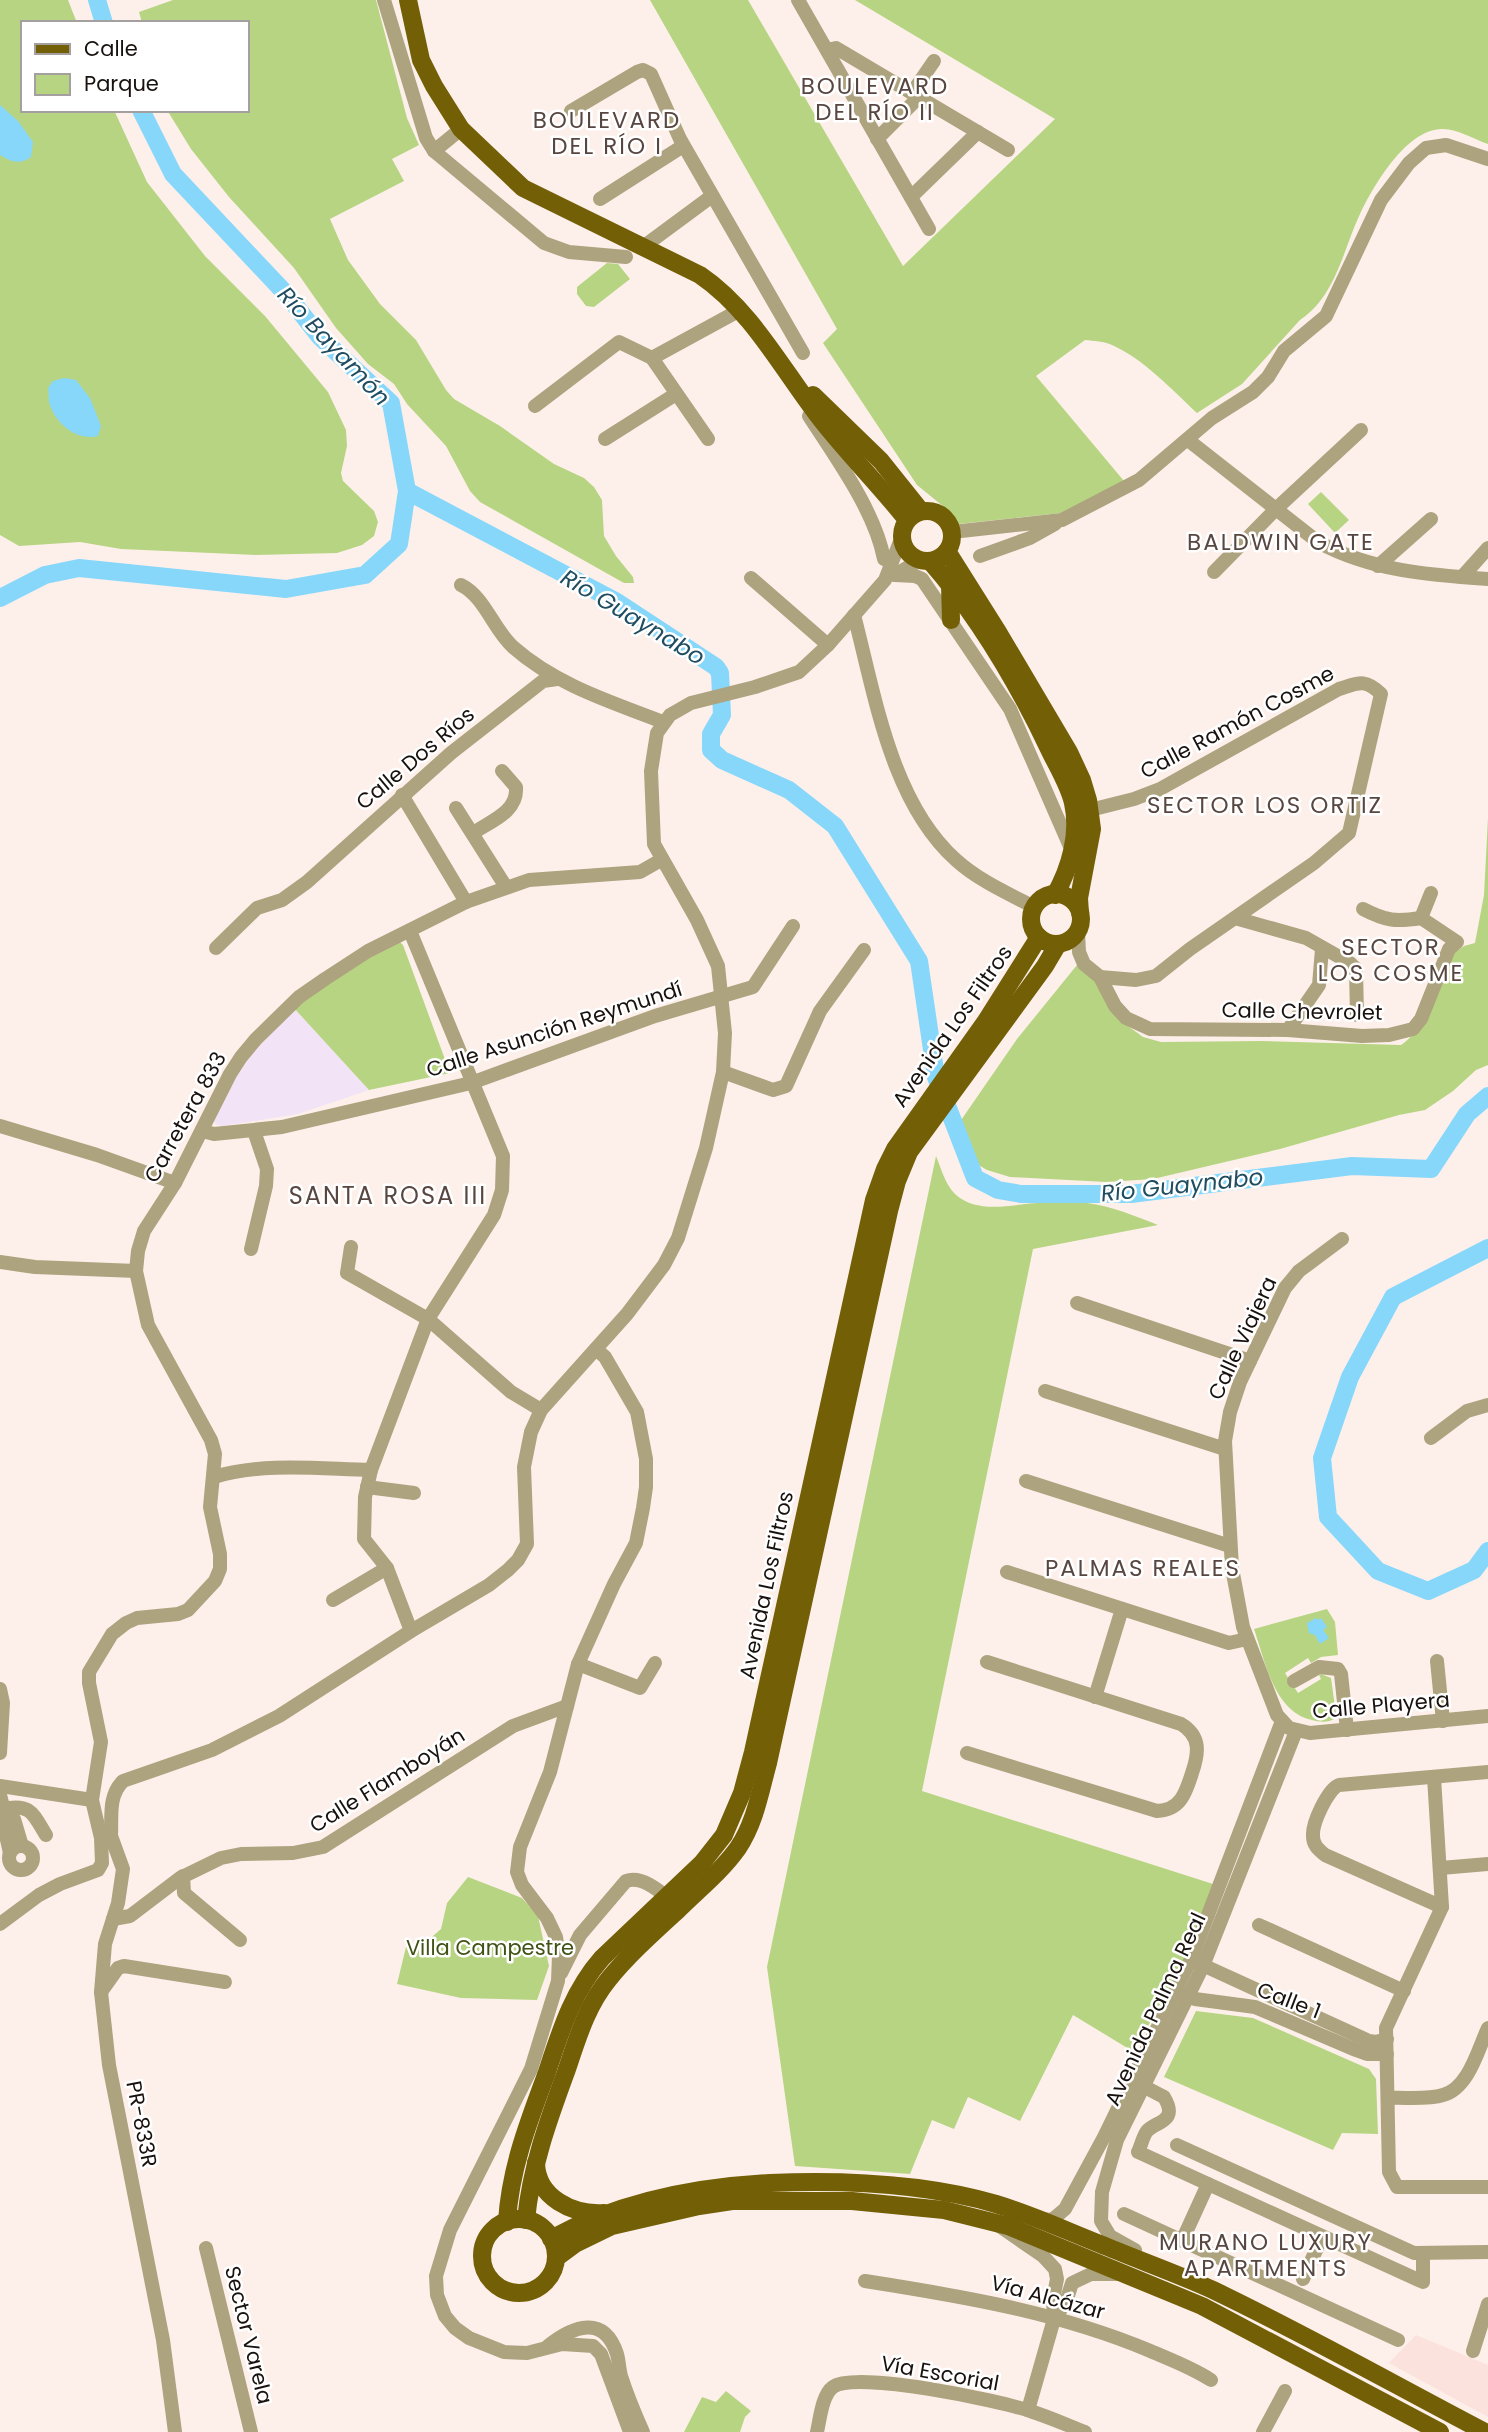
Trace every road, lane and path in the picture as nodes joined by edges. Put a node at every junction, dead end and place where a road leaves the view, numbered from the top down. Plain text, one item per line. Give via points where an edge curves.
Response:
1 (384, 0) edge
2 (408, 0) edge
3 (798, 0) edge
4 (827, 50) junction
5 (934, 61) dead end
6 (916, 95) junction
7 (571, 111) dead end
8 (461, 129) junction
9 (978, 132) junction
10 (877, 139) junction
11 (683, 146) junction
12 (1007, 150) dead end
13 (434, 151) junction
14 (1488, 159) edge
15 (712, 196) junction
16 (911, 197) junction
17 (600, 199) dead end
18 (929, 229) dead end
19 (643, 247) junction
20 (626, 257) dead end
21 (740, 310) junction
22 (803, 353) dead end
23 (652, 358) junction
24 (780, 364) junction
25 (676, 394) junction
26 (535, 406) dead end
27 (1361, 430) dead end
28 (605, 439) dead end
29 (708, 439) dead end
30 (1188, 440) junction
31 (1276, 509) junction
32 (914, 515) junction
33 (1430, 519) dead end
34 (1062, 520) junction
35 (952, 533) junction
36 (901, 539) junction
37 (1488, 548) edge
38 (947, 551) junction
39 (980, 556) dead end
40 (884, 559) dead end
41 (925, 560) junction
42 (1378, 566) junction
43 (1214, 572) dead end
44 (1462, 577) junction
45 (751, 578) dead end
46 (890, 578) junction
47 (1488, 579) edge
48 (950, 584) junction
49 (461, 585) dead end
50 (854, 615) junction
51 (951, 620) junction
52 (828, 645) junction
53 (557, 679) junction
54 (663, 722) junction
55 (502, 771) dead end
56 (402, 795) junction
57 (456, 808) dead end
58 (1090, 810) junction
59 (473, 833) junction
60 (1072, 851) junction
61 (662, 860) junction
62 (506, 887) junction
63 (1431, 893) dead end
64 (1055, 895) junction
65 (466, 902) junction
66 (1034, 907) junction
67 (1363, 909) dead end
68 (1080, 913) junction
69 (1235, 918) junction
70 (1421, 918) junction
71 (793, 926) dead end
72 (410, 931) junction
73 (1078, 932) junction
74 (1040, 937) junction
75 (1058, 944) junction
76 (216, 948) dead end
77 (1322, 949) junction
78 (864, 950) dead end
79 (1100, 977) junction
80 (721, 997) junction
81 (1356, 1015) dead end
82 (991, 1026) junction
83 (1288, 1030) junction
84 (723, 1072) junction
85 (471, 1083) junction
86 (0, 1126) edge
87 (202, 1131) junction
88 (254, 1131) junction
89 (175, 1183) junction
90 (1342, 1239) dead end
91 (351, 1247) dead end
92 (251, 1249) dead end
93 (0, 1262) edge
94 (136, 1271) junction
95 (1077, 1303) dead end
96 (428, 1319) junction
97 (596, 1349) junction
98 (1250, 1361) junction
99 (1045, 1391) dead end
100 (1488, 1405) edge
101 (541, 1410) junction
102 (1431, 1438) dead end
103 (1226, 1449) junction
104 (371, 1470) junction
105 (214, 1477) junction
106 (1026, 1481) dead end
107 (367, 1487) junction
108 (414, 1493) dead end
109 (1230, 1546) junction
110 (387, 1568) junction
111 (1007, 1572) dead end
112 (333, 1600) dead end
113 (1122, 1609) junction
114 (411, 1631) junction
115 (1247, 1639) junction
116 (1437, 1661) dead end
117 (987, 1662) dead end
118 (655, 1663) dead end
119 (578, 1664) junction
120 (1294, 1681) dead end
121 (0, 1689) edge
122 (1095, 1697) junction
123 (567, 1706) junction
124 (1488, 1716) edge
125 (1282, 1721) junction
126 (1443, 1721) junction
127 (1347, 1730) junction
128 (1296, 1731) junction
129 (0, 1753) edge
130 (967, 1753) dead end
131 (1488, 1772) edge
132 (1434, 1777) junction
133 (0, 1786) edge
134 (92, 1800) junction
135 (3, 1806) edge
136 (46, 1835) dead end
137 (106, 1837) junction
138 (11, 1857) edge
139 (1488, 1864) edge
140 (1441, 1868) junction
141 (183, 1876) junction
142 (673, 1902) junction
143 (1442, 1907) junction
144 (113, 1919) junction
145 (0, 1924) edge
146 (550, 1924) junction
147 (1259, 1925) dead end
148 (580, 1935) junction
149 (240, 1940) dead end
150 (1197, 1963) junction
151 (558, 1981) junction
152 (225, 1982) dead end
153 (1404, 1991) junction
154 (101, 1992) junction
155 (1181, 1994) junction
156 (1488, 2028) edge
157 (1387, 2039) junction
158 (1387, 2054) junction
159 (1136, 2083) junction
160 (1388, 2098) junction
161 (1124, 2109) junction
162 (1146, 2132) junction
163 (1177, 2145) dead end
164 (536, 2159) junction
165 (1208, 2184) junction
166 (1488, 2187) edge
167 (1274, 2189) junction
168 (1264, 2210) junction
169 (611, 2212) junction
170 (1124, 2214) dead end
171 (1035, 2219) junction
172 (526, 2220) junction
173 (991, 2220) junction
174 (507, 2222) junction
175 (1322, 2237) junction
176 (551, 2239) junction
177 (1182, 2241) junction
178 (206, 2248) dead end
179 (1488, 2252) edge
180 (1423, 2253) junction
181 (556, 2258) junction
182 (1126, 2273) junction
183 (1174, 2274) junction
184 (1303, 2279) dead end
185 (865, 2281) dead end
186 (1488, 2304) edge
187 (1054, 2319) junction
188 (1398, 2340) dead end
189 (544, 2348) junction
190 (1473, 2351) dead end
191 (1211, 2379) dead end
192 (1285, 2391) dead end
193 (1028, 2410) junction
194 (175, 2432) edge
195 (251, 2432) edge
196 (630, 2432) edge
197 (643, 2432) edge
198 (817, 2432) edge
199 (1085, 2432) edge
200 (1263, 2432) edge
201 (1440, 2432) edge
202 (1485, 2432) edge

1 - 13 street via 426,138
2 - 8 main road via 421,60
3 - 4 street
4 - 6 street via 836,48
4 - 10 street
5 - 6 street
6 - 9 street
6 - 10 street
7 - 11 street via 637,72 648,71
8 - 13 street
8 - 19 main road via 523,188
9 - 12 street
9 - 16 street
10 - 16 street
11 - 15 street
11 - 17 street
13 - 20 street via 544,243 569,253
14 - 30 street via 1446,145 1426,148 1409,163 1381,200 1326,316 1284,351 1253,392 1227,406
15 - 19 street
15 - 22 street
16 - 18 street
19 - 21 main road via 700,275
21 - 23 street
21 - 24 main road
23 - 25 street
23 - 26 street via 619,342
24 - 32 main road via 824,423
24 - 40 street via 781,375 867,512 880,537
25 - 28 street
25 - 29 street
27 - 31 street
30 - 31 street
30 - 34 street via 1139,480
31 - 42 street via 1318,542
31 - 43 street
32 - 35 main road via 934,511 949,523
32 - 36 main road via 902,529
33 - 42 street
34 - 35 street
34 - 39 street via 1030,538
35 - 38 main road
36 - 41 main road via 911,556
36 - 46 street
37 - 44 street
38 - 41 main road via 940,558
38 - 58 main road via 1069,752
41 - 46 street
41 - 48 main road
42 - 44 street
44 - 47 street
45 - 52 street
46 - 50 street
46 - 51 street via 922,579
48 - 51 main road
48 - 60 main road via 1021,695 1066,786 1073,802
49 - 53 street via 471,590 512,645
50 - 52 street
50 - 66 street via 889,745 929,829 957,862
51 - 60 street via 1010,709
52 - 54 street via 799,672 691,703
53 - 54 street
53 - 56 street, Calle Dos Ríos via 543,681
54 - 61 street via 654,744 651,771 654,844
55 - 59 street via 516,787 514,801
56 - 65 street
56 - 76 street, Calle Dos Ríos via 307,882 282,900 257,908
57 - 59 street
58 - 68 main road via 1091,840
58 - 69 street, Calle Ramón Cosme via 1160,789 1339,690 1359,683 1373,686 1381,694 1349,833
59 - 62 street
60 - 64 main road
61 - 62 street, Carretera 833 via 640,872 541,878
61 - 80 street via 718,966
62 - 65 street, Carretera 833
63 - 70 street
64 - 66 main road
64 - 68 main road via 1069,898
65 - 72 street, Carretera 833
66 - 74 main road via 1031,926
67 - 70 street via 1382,919
68 - 73 main road
69 - 77 street via 1306,938
69 - 79 street, Calle Ramón Cosme via 1156,976 1136,980
70 - 83 street, Calle Chevrolet via 1457,942 1449,949 1422,1019 1413,1029 1363,1036
71 - 80 street, Calle Asunción Reymundí via 753,987
72 - 85 street
72 - 87 street, Carretera 833 via 368,951 299,997 242,1057
73 - 75 main road
73 - 79 street, Calle Chevrolet via 1084,964
74 - 75 main road
74 - 82 main road, Avenida Los Filtros
75 - 82 main road, Avenida Los Filtros
77 - 81 street via 1356,969
77 - 83 street via 1319,985
78 - 84 street via 820,1011 786,1086 773,1090
79 - 83 street, Calle Chevrolet via 1126,1018 1150,1029
80 - 84 street
80 - 85 street, Calle Asunción Reymundí via 655,1016
82 - 142 main road, Avenida Los Filtros via 900,1155 885,1169 874,1200 742,1793 724,1835
84 - 97 street via 712,1129 678,1238 650,1285
85 - 88 street, Calle Asunción Reymundí
85 - 96 street via 503,1156 502,1190 494,1215
86 - 89 street
87 - 88 street, Calle Asunción Reymundí
87 - 89 street, Carretera 833
88 - 92 street via 267,1169
89 - 94 street, Carretera 833 via 144,1231
90 - 98 street, Calle Viajera via 1291,1279
91 - 96 street via 347,1273
93 - 94 street
94 - 105 street, Carretera 833 via 148,1325 211,1440
95 - 98 street
96 - 101 street via 511,1392
96 - 104 street
97 - 101 street
97 - 119 street via 637,1412 646,1487 636,1543
98 - 103 street, Calle Viajera via 1233,1402
99 - 103 street
100 - 102 street via 1467,1411
101 - 114 street via 526,1449 527,1544 518,1560 489,1585
103 - 109 street, Calle Viajera
104 - 105 street via 237,1470
104 - 107 street
105 - 134 street, Carretera 833 via 209,1507 220,1554 215,1581 188,1610 126,1623 112,1634 89,1672 101,1742
106 - 109 street
107 - 108 street
107 - 110 street via 364,1539
109 - 115 street, Calle Viajera
110 - 112 street
110 - 114 street
111 - 113 street
113 - 115 street via 1229,1643
113 - 122 street
114 - 137 street via 279,1716 212,1750 123,1781 112,1796
115 - 125 street, Calle Viajera
116 - 126 street
117 - 122 street
118 - 119 street via 640,1688
119 - 123 street
120 - 127 street via 1319,1667 1338,1669
121 - 129 street
122 - 130 street via 1191,1731 1198,1756 1178,1803 1168,1810 1150,1810
123 - 141 street, Calle Flamboyán via 513,1726 323,1847 221,1858
123 - 146 street via 550,1772 520,1847 517,1872
124 - 126 street, Calle Playera
125 - 128 street, Calle Playera
125 - 150 street, Avenida Palma Real
126 - 127 street, Calle Playera
127 - 128 street, Calle Playera
128 - 150 street, Avenida Palma Real
131 - 132 street
132 - 140 street
132 - 143 street via 1334,1787 1312,1832 1316,1847 1325,1855
133 - 134 street
134 - 137 street, Carretera 833
135 - 136 street via 18,1805 33,1812
135 - 138 street
137 - 144 street, PR-833R / PR-833R via 123,1869
137 - 145 street, Carretera 833 via 98,1870 39,1895
139 - 140 street
140 - 143 street
141 - 144 street, Calle Flamboyán via 130,1916
141 - 149 street via 184,1893
142 - 148 street via 642,1881 625,1881
142 - 164 main road, Avenida Los Filtros via 587,2014
142 - 174 main road, Avenida Los Filtros via 592,1970 572,2003 517,2158
143 - 153 street
144 - 154 street, PR-833R / PR-833R
146 - 148 street
146 - 151 street via 558,1947
147 - 153 street
148 - 151 street
150 - 155 street, Avenida Palma Real
150 - 157 street, Calle 1 via 1369,2041
151 - 189 street via 531,2069 450,2230 436,2276 445,2316 469,2339 504,2352
152 - 154 street via 124,1966
153 - 157 street via 1387,2028
154 - 194 street, PR-833R / PR-833R via 109,2065 163,2340
155 - 158 street, Calle 1 via 1255,2007 1367,2054
155 - 159 street, Avenida Palma Real
156 - 160 street via 1456,2088 1437,2096
157 - 158 street
158 - 160 street
159 - 161 street, Avenida Palma Real
159 - 162 street via 1164,2097 1168,2110 1164,2122
160 - 166 street via 1389,2172 1397,2187
161 - 162 street via 1140,2117
161 - 171 street via 1061,2214 1052,2220
161 - 183 street, Avenida Palma Real via 1102,2192 1101,2221 1110,2236 1157,2259
162 - 165 street via 1138,2152
163 - 167 street
164 - 169 main road via 540,2182 555,2201 585,2212
164 - 172 main road, Avenida Los Filtros
165 - 168 street
165 - 177 street
167 - 168 street
167 - 180 street via 1414,2253
168 - 175 street
169 - 171 main road via 724,2185 800,2182 897,2186 961,2196
169 - 176 main road
170 - 177 street
171 - 183 main road
172 - 174 main road
172 - 176 main road via 540,2225
173 - 181 main road via 944,2210 852,2201 732,2201 612,2226
173 - 182 main road
173 - 187 street via 1055,2269
174 - 181 main road via 488,2236 482,2250 485,2271 499,2287 512,2293 540,2287 550,2277
175 - 180 street via 1423,2282
175 - 184 street
176 - 181 main road
177 - 188 street
178 - 195 street, Sector Varela
179 - 180 street
182 - 187 street via 1076,2279
182 - 201 main road via 1202,2306
183 - 202 main road via 1281,2323
185 - 187 street, Vía Alcázar via 996,2303
186 - 190 street
187 - 191 street, Vía Alcázar via 1124,2340
187 - 193 street
189 - 196 street via 593,2346 601,2354
189 - 197 street via 581,2326 609,2336
192 - 200 street
193 - 198 street, Vía Escorial via 862,2381 833,2387
193 - 199 street, Vía Escorial

